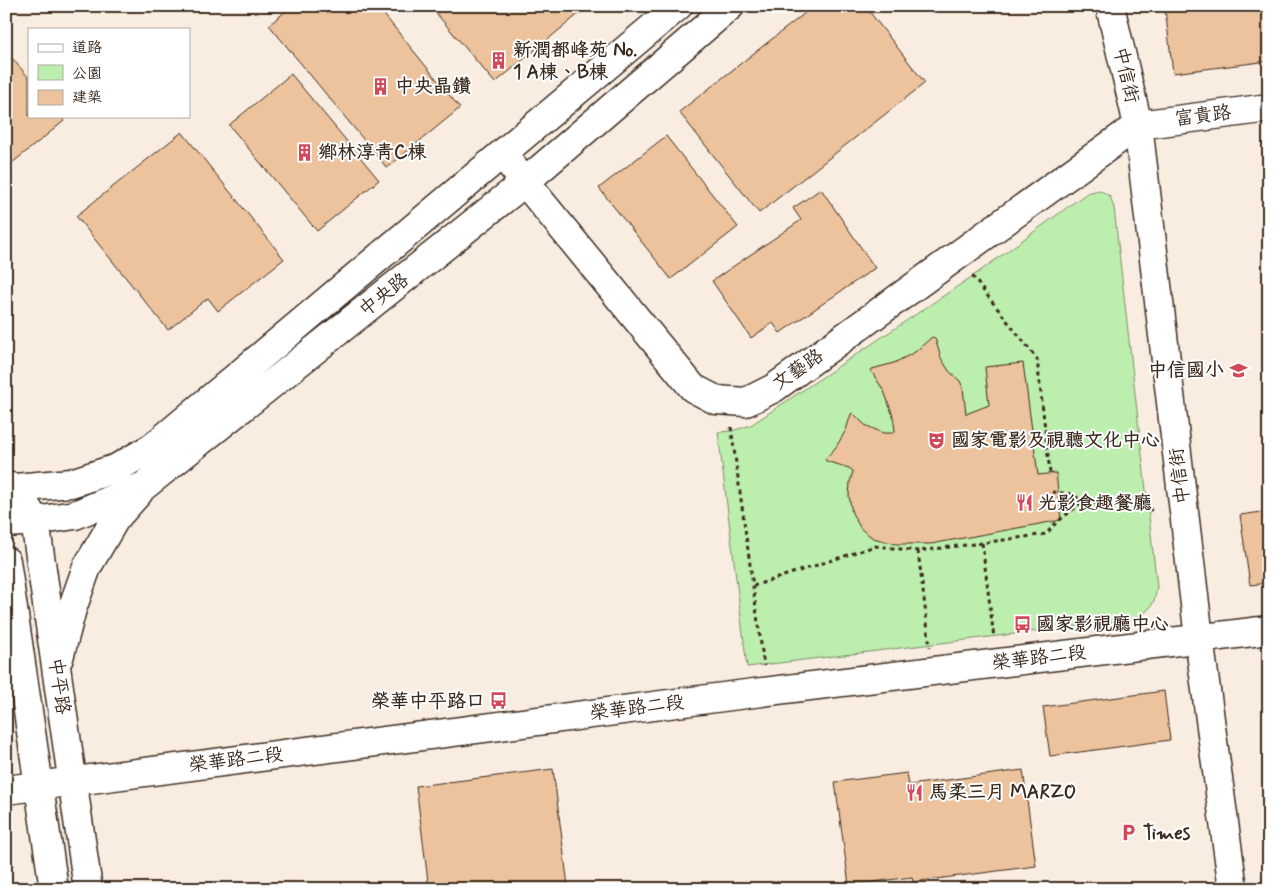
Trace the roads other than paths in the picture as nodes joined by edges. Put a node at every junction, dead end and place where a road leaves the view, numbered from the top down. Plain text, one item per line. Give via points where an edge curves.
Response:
1 (678, 6) edge
2 (730, 6) edge
3 (1110, 6) edge
4 (1269, 108) edge
5 (1138, 125) junction
6 (502, 154) junction
7 (525, 182) junction
8 (144, 486) junction
9 (9, 495) edge
10 (35, 521) junction
11 (6, 523) edge
12 (6, 561) edge
13 (6, 627) edge
14 (1269, 630) edge
15 (1199, 638) junction
16 (19, 654) junction
17 (56, 669) junction
18 (73, 782) junction
19 (39, 786) junction
20 (6, 790) edge
21 (54, 889) edge
22 (88, 889) edge
23 (1233, 889) edge

1 - 6 street, 中央路
2 - 7 street, 中央路
3 - 5 street, 中信街
4 - 5 street, 富貴路
5 - 7 street, 文藝路 via 774,388 746,402 716,400 693,388
5 - 15 street, 中信街
6 - 7 street, 文藝路
6 - 9 street, 中央路 via 153,447 117,468 71,483
7 - 8 street, 中央路
8 - 10 street, 中央路 via 75,515
8 - 17 street via 115,519 87,567
9 - 10 street, 中平路
10 - 11 street, 中央路
10 - 17 street, 中平路
12 - 16 street, 中平路
13 - 16 street
14 - 15 street, 榮華路二段
15 - 18 street, 榮華路二段 via 754,692
15 - 23 street, 中信街
16 - 19 street, 中平路
17 - 18 street, 中平路
18 - 19 street, 榮華路二段
18 - 22 street, 中平路
19 - 20 street, 榮華路二段
19 - 21 street, 中平路

